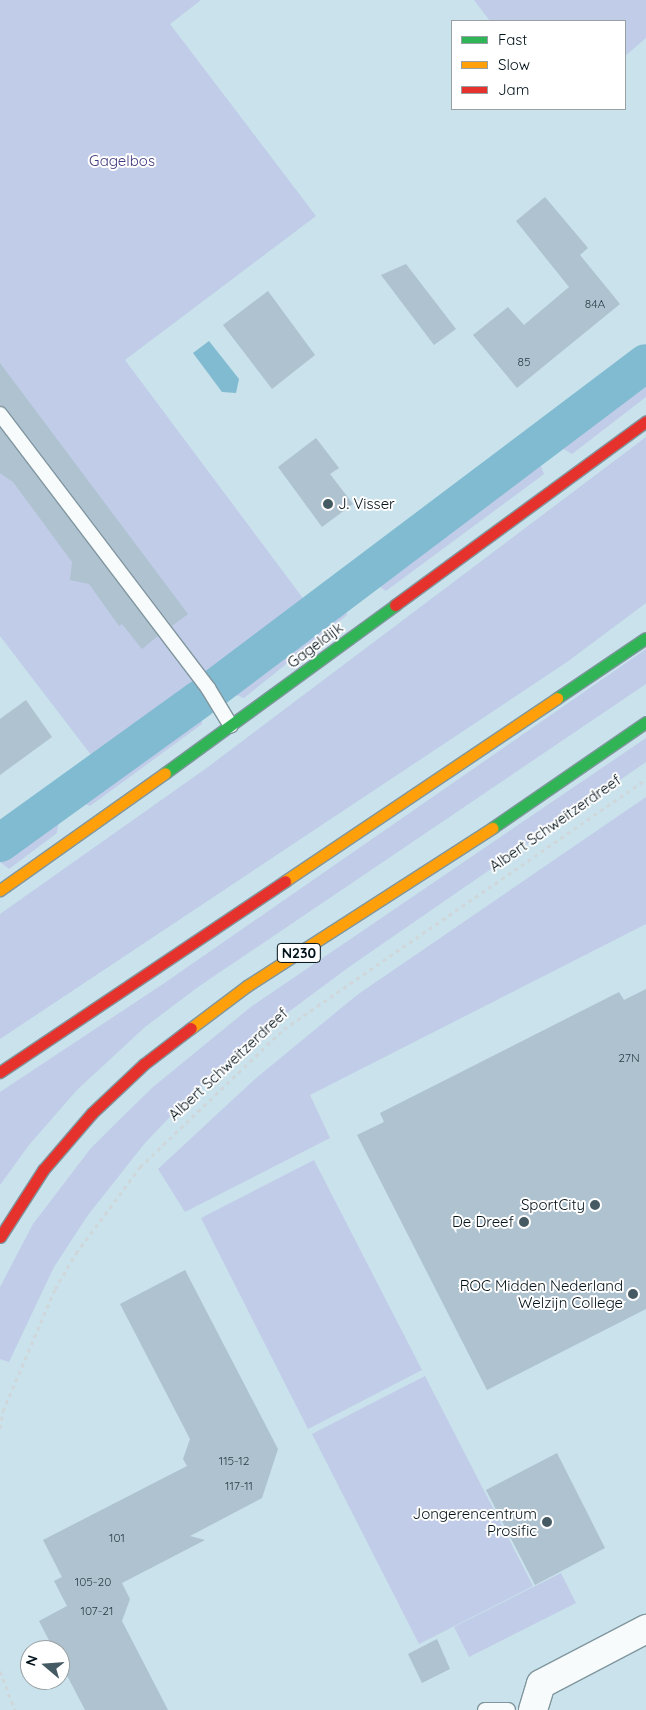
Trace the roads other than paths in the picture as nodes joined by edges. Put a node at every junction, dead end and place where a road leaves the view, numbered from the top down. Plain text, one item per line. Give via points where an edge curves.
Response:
1 (0, 414) edge
2 (646, 421) edge
3 (646, 638) edge
4 (646, 722) edge
5 (231, 726) junction
6 (0, 890) edge
7 (0, 1072) edge
8 (0, 1237) edge
9 (646, 1629) edge
10 (485, 1710) edge
11 (508, 1710) edge
12 (533, 1710) edge

1 - 5 lane via 208,688
2 - 5 main road, Gageldijk
3 - 7 main road
4 - 8 main road, Albert Schweitzerdreef / N230 via 476,839 247,986 144,1064 92,1113 43,1170
5 - 6 main road, Gageldijk
9 - 12 street via 541,1684
10 - 11 lane

